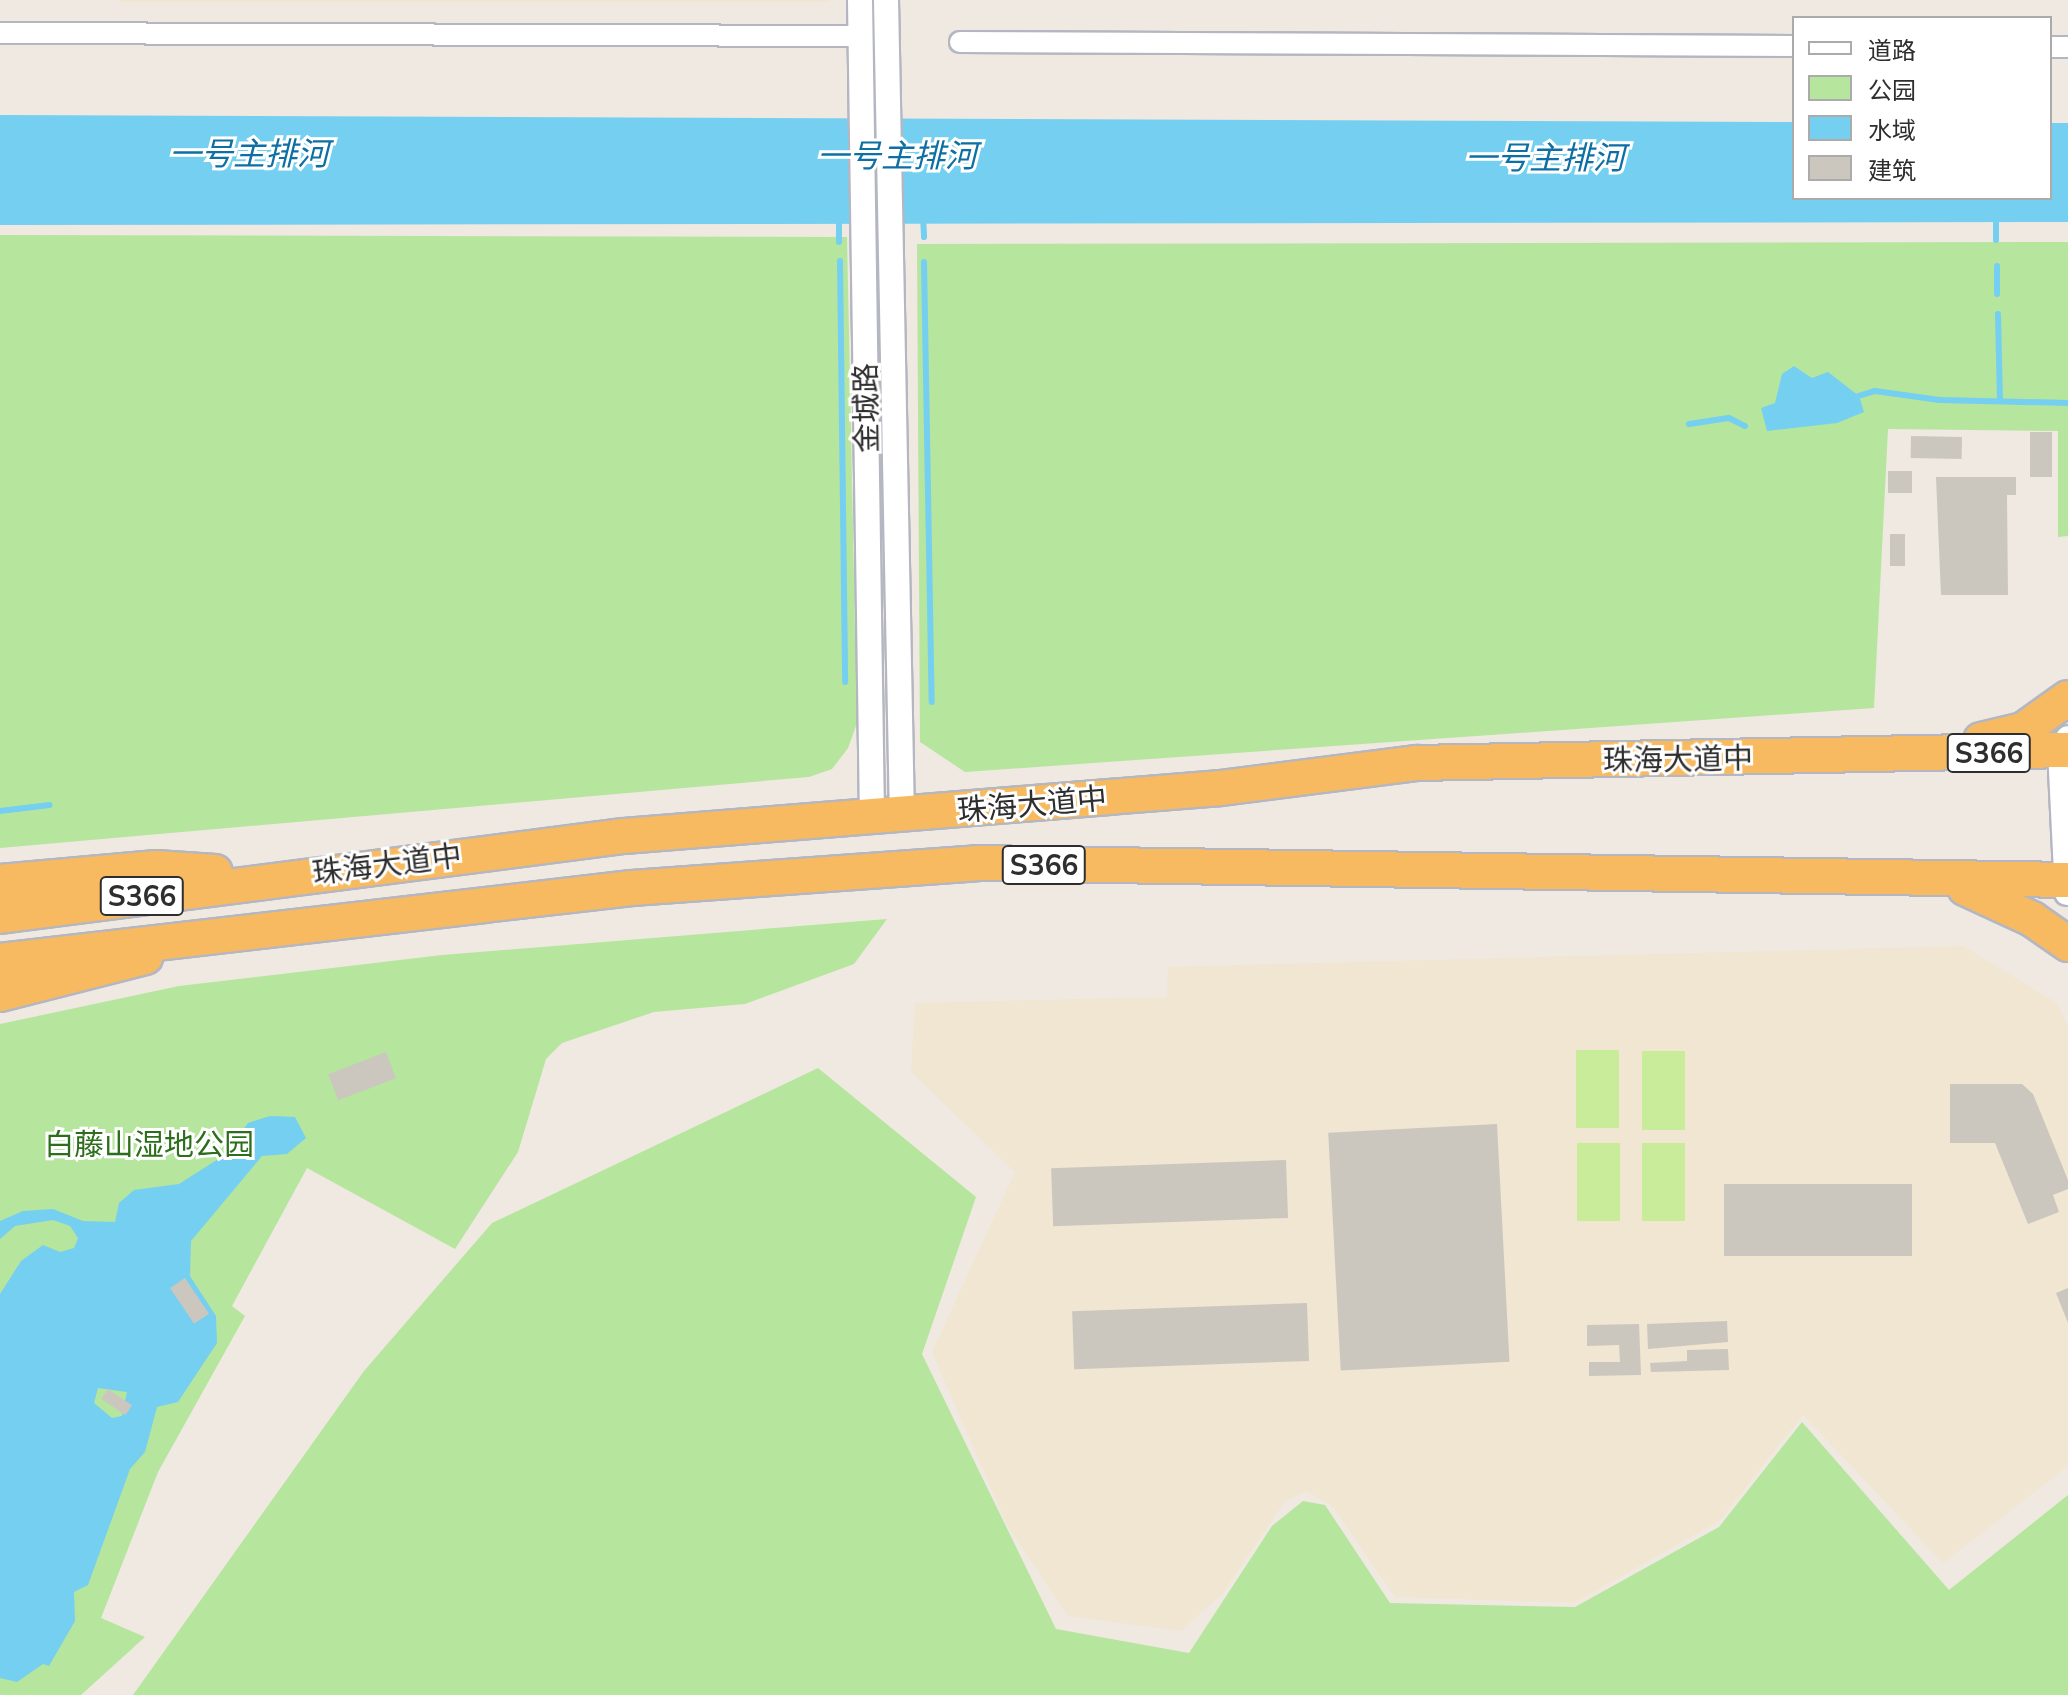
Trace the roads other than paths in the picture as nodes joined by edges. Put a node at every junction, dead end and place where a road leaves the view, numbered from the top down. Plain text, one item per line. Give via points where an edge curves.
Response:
1 (860, 0) edge
2 (886, 0) edge
3 (0, 33) edge
4 (960, 42) dead end
5 (1792, 46) edge
6 (860, 48) junction
7 (887, 60) junction
8 (2068, 698) edge
9 (2065, 746) edge
10 (1910, 755) junction
11 (887, 815) junction
12 (283, 876) junction
13 (1914, 877) junction
14 (0, 882) edge
15 (2066, 885) edge
16 (0, 916) edge
17 (178, 942) junction
18 (2068, 944) edge
19 (0, 961) edge
20 (0, 994) edge

1 - 6 street, 金城路
2 - 7 street, 金城路
3 - 6 street
4 - 5 street
6 - 7 street
6 - 11 street, 金城路
7 - 11 street, 金城路
8 - 10 highway via 2023,730
9 - 10 highway, 珠海大道中 / S366
9 - 15 street
10 - 11 highway, 珠海大道中 / S366 via 1416,763 1221,788
11 - 12 highway, 珠海大道中 / S366 via 624,836
12 - 14 highway via 156,868
12 - 16 highway, 珠海大道中 / S366
13 - 15 highway, 珠海大道中 / S366
13 - 17 highway, 珠海大道中 / S366 via 977,863 632,888
13 - 18 highway via 1986,894
17 - 19 highway, 珠海大道中 / S366
17 - 20 highway via 127,964

